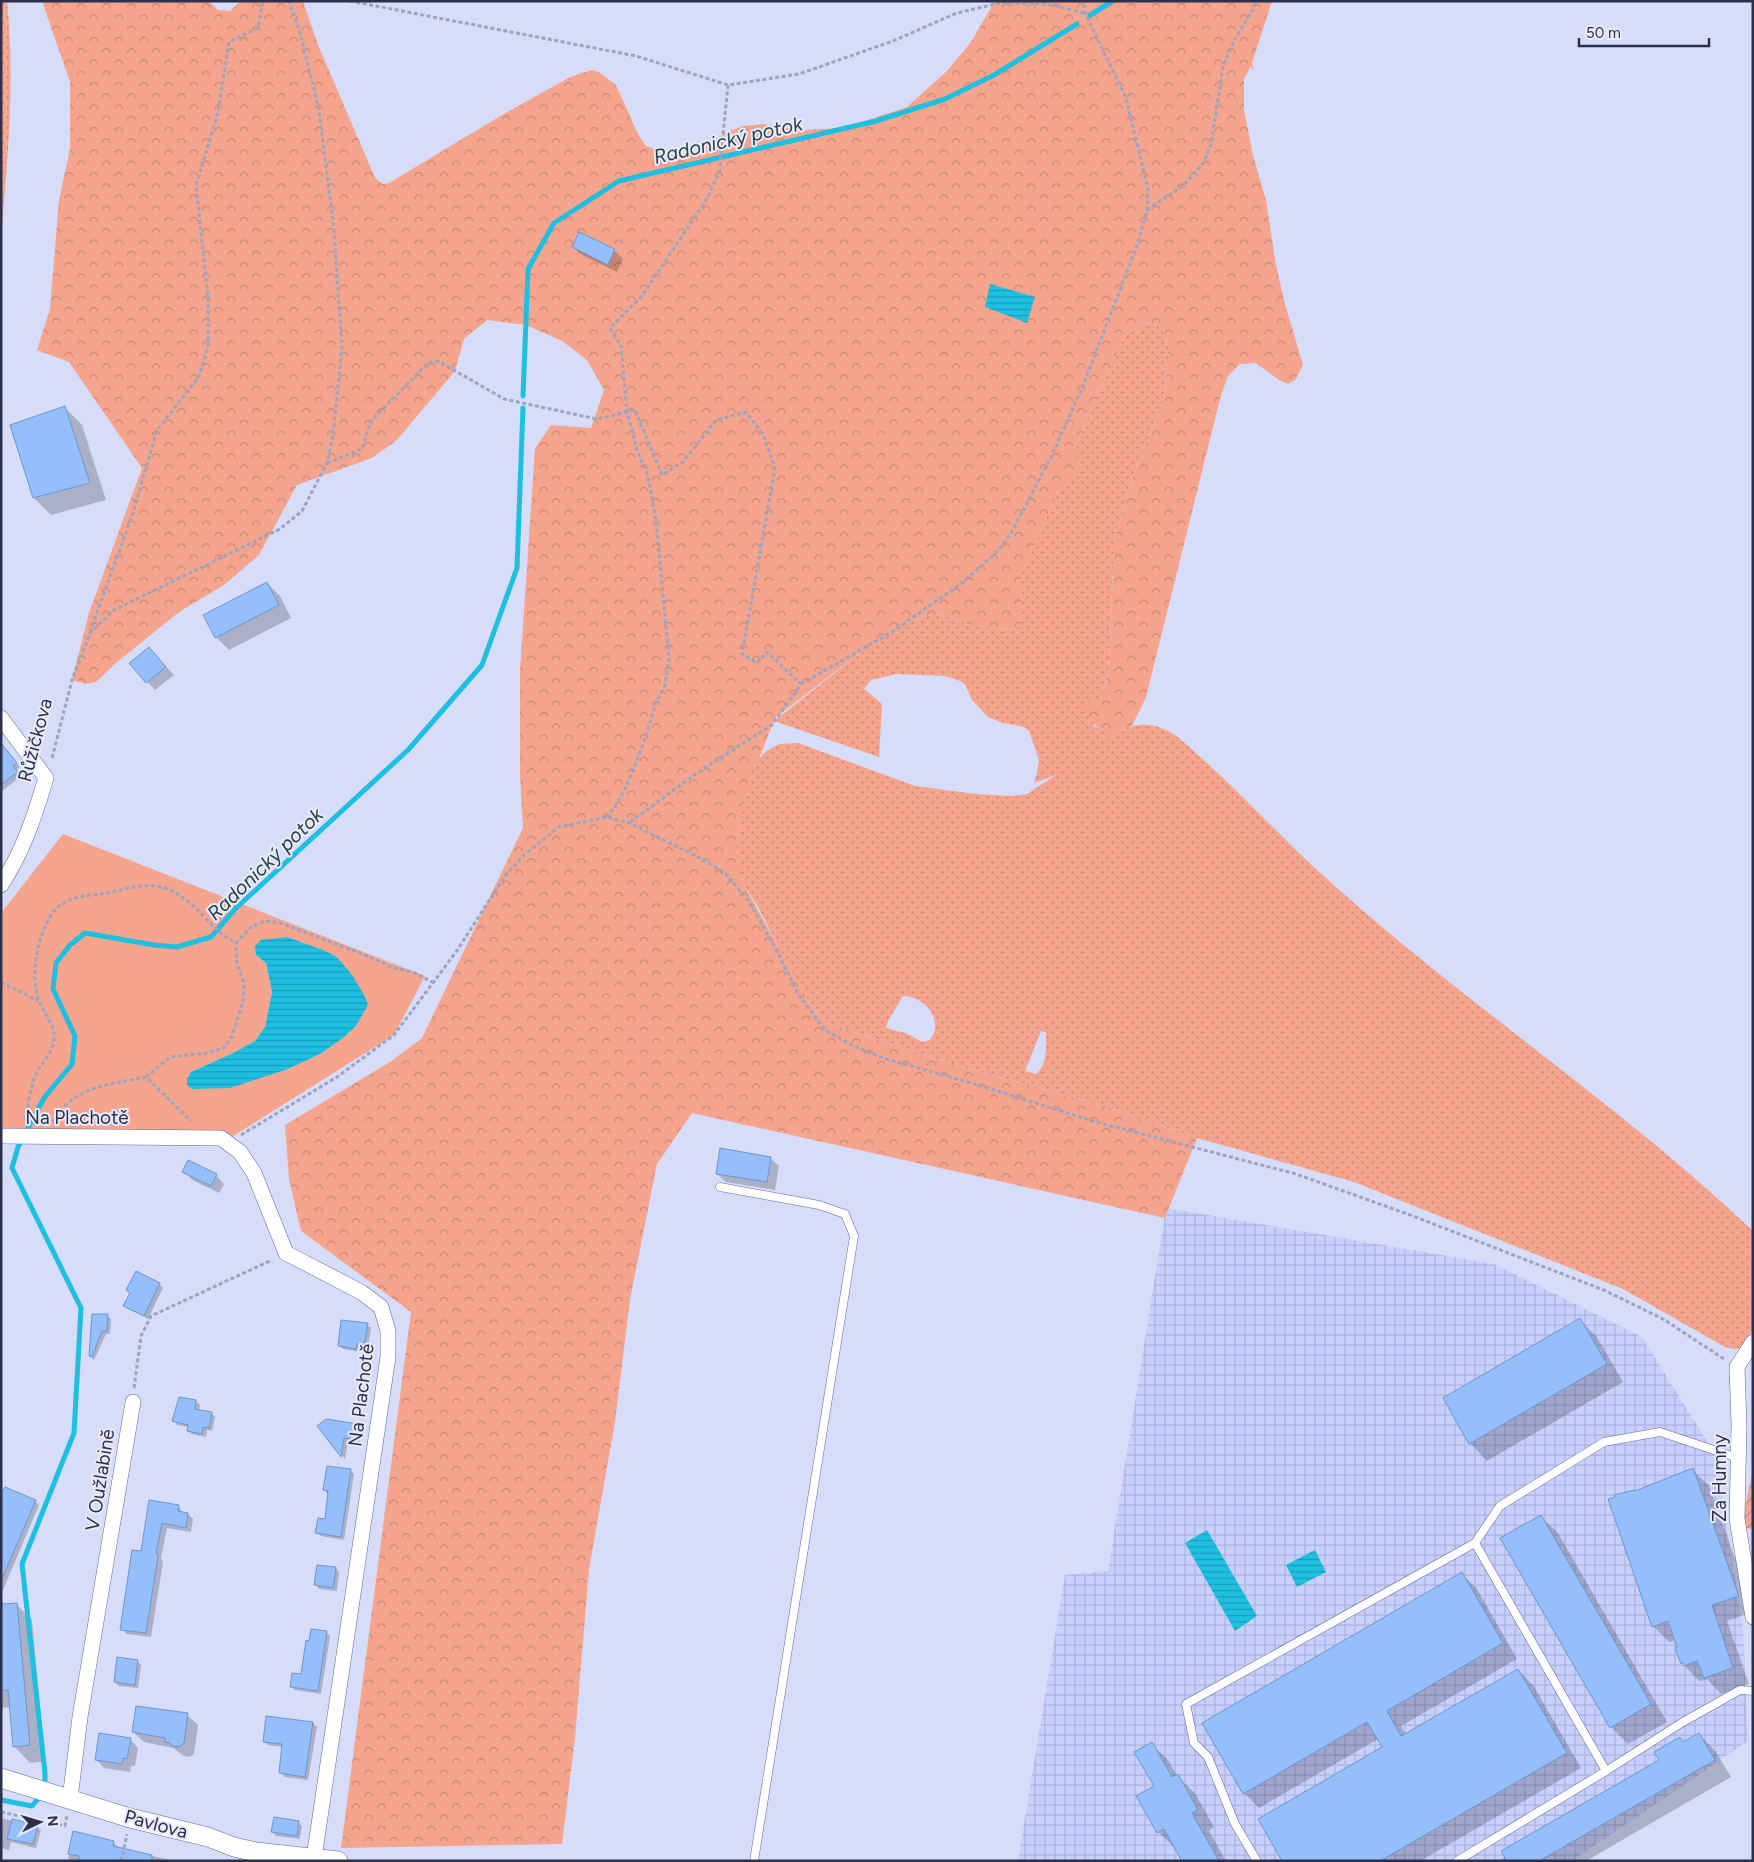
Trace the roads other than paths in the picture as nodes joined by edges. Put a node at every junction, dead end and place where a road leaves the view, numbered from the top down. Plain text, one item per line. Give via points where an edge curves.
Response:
1 (1, 718) edge
2 (1, 885) edge
3 (1, 1136) edge
4 (720, 1187) dead end
5 (1753, 1342) edge
6 (133, 1402) road end
7 (1738, 1458) junction
8 (1475, 1543) junction
9 (1753, 1617) edge
10 (1753, 1691) edge
11 (1606, 1771) junction
12 (1, 1778) edge
13 (63, 1797) junction
14 (306, 1859) edge
15 (338, 1861) edge
16 (754, 1861) edge
17 (1257, 1861) edge
18 (1457, 1861) edge

1 - 2 street, Růžičkova via 46,778 19,856
3 - 14 street, Na Plachotě via 221,1138 240,1152 254,1173 286,1253 360,1292 381,1307 388,1331 388,1357
4 - 16 lane via 819,1205 844,1214 854,1236
5 - 7 street, Za Humny via 1737,1367
6 - 13 street, V Oužlabině via 80,1717
7 - 8 lane via 1660,1432 1604,1442 1500,1506
7 - 9 street, Za Humny via 1737,1519
8 - 11 lane
8 - 17 lane via 1186,1704 1194,1743 1208,1757 1235,1824
10 - 11 lane via 1740,1690
11 - 18 lane
12 - 13 street, Pavlova
13 - 14 street, Pavlova via 234,1847
14 - 15 street, Pavlova

